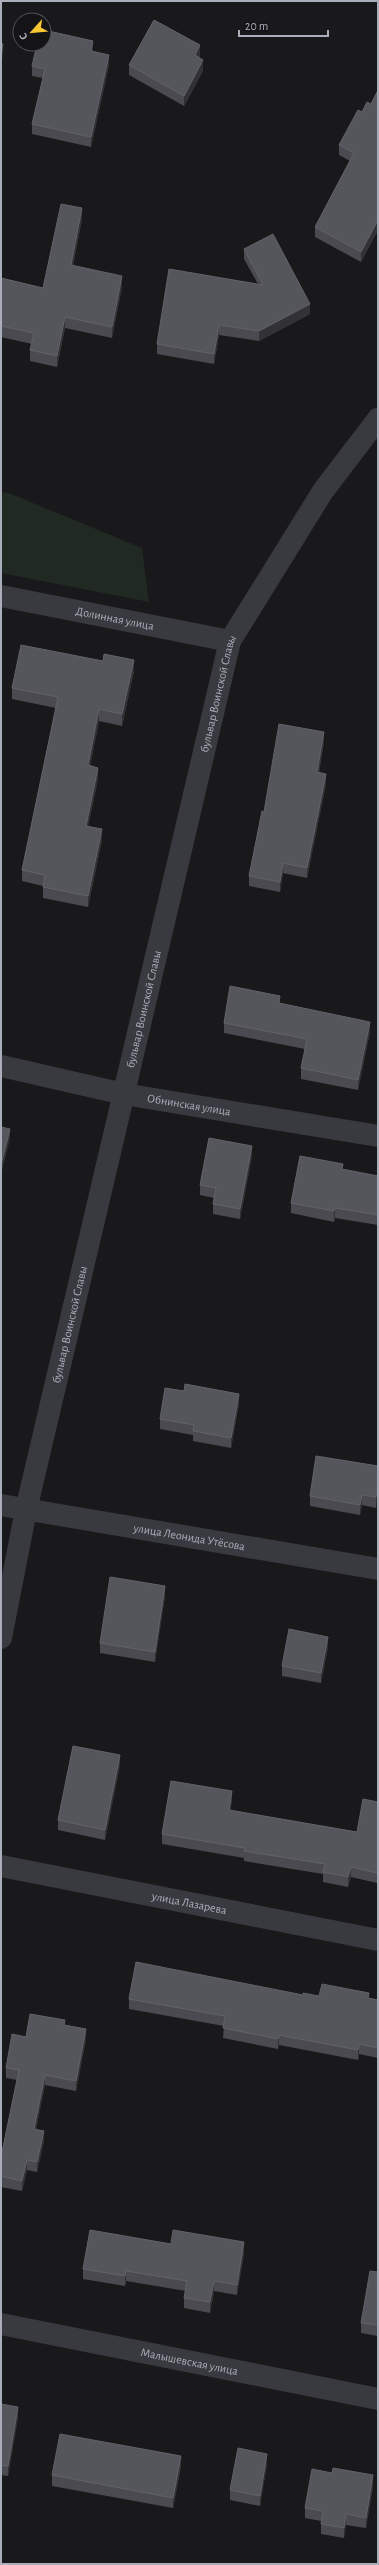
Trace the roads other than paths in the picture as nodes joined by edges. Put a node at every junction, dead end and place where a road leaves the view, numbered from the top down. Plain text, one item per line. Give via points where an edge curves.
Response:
1 (378, 420) edge
2 (1, 596) edge
3 (230, 641) junction
4 (1, 1066) edge
5 (124, 1094) junction
6 (378, 1136) edge
7 (1, 1505) edge
8 (26, 1510) junction
9 (378, 1569) edge
10 (1, 1638) edge
11 (1, 1866) edge
12 (378, 1940) edge
13 (1, 2324) edge
14 (378, 2399) edge

1 - 3 street, бульвар Воинской Славы via 323,491
2 - 3 street, Долинная улица
3 - 5 street, бульвар Воинской Славы
4 - 5 street, Обнинская улица
5 - 6 street, Обнинская улица
5 - 8 street, бульвар Воинской Славы
7 - 8 street, улица Леонида Утёсова
8 - 9 street, улица Леонида Утёсова
8 - 10 street, бульвар Воинской Славы
11 - 12 street, улица Лазарева
13 - 14 street, Малышевская улица

